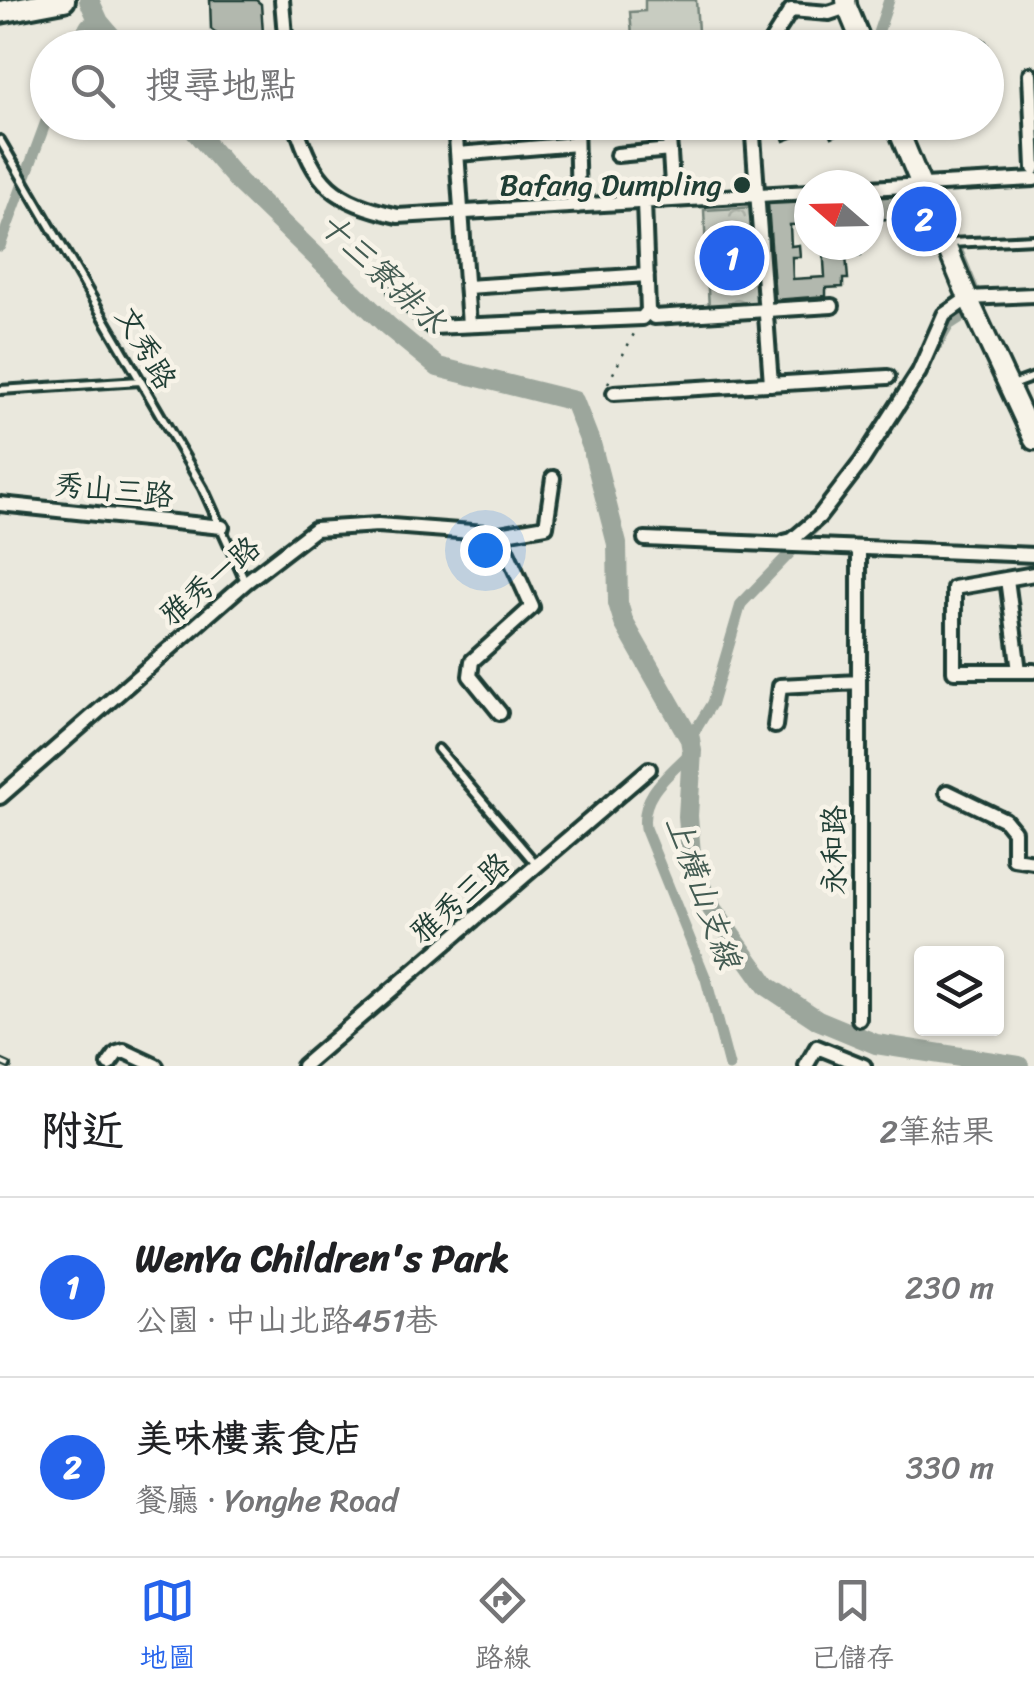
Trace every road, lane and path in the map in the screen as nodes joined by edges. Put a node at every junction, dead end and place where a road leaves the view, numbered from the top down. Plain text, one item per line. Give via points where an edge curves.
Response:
1 (64, 0) edge
2 (282, 0) edge
3 (847, 4) edge
4 (0, 12) edge
5 (284, 30) edge
6 (778, 30) edge
7 (857, 30) edge
8 (1030, 74) dead end
9 (0, 140) edge
10 (301, 140) edge
11 (457, 140) edge
12 (576, 140) edge
13 (669, 140) edge
14 (753, 140) edge
15 (906, 140) edge
16 (576, 144) junction
17 (670, 150) junction
18 (458, 154) junction
19 (618, 155) dead end
20 (1034, 168) edge
21 (1034, 179) edge
22 (927, 185) junction
23 (884, 187) edge
24 (794, 193) edge
25 (758, 195) junction
26 (673, 200) junction
27 (644, 202) junction
28 (578, 206) junction
29 (463, 212) junction
30 (1034, 239) edge
31 (953, 243) junction
32 (646, 275) junction
33 (467, 287) junction
34 (396, 291) dead end
35 (1034, 295) edge
36 (969, 299) junction
37 (832, 306) dead end
38 (765, 311) junction
39 (645, 315) junction
40 (469, 325) junction
41 (888, 377) dead end
42 (1034, 378) edge
43 (140, 381) junction
44 (771, 384) junction
45 (1009, 386) junction
46 (0, 390) edge
47 (614, 392) joint
48 (1034, 440) edge
49 (553, 478) dead end
50 (0, 504) edge
51 (222, 527) junction
52 (499, 534) junction
53 (644, 539) dead end
54 (785, 545) junction
55 (858, 548) junction
56 (1034, 555) edge
57 (1034, 574) edge
58 (1007, 579) junction
59 (246, 582) junction
60 (1019, 671) junction
61 (1034, 672) edge
62 (859, 682) junction
63 (500, 713) dead end
64 (775, 726) dead end
65 (438, 749) dead end
66 (649, 769) dead end
67 (947, 792) dead end
68 (0, 796) edge
69 (1034, 862) edge
70 (537, 865) junction
71 (859, 1018) dead end
72 (109, 1064) edge
73 (156, 1066) edge
74 (303, 1066) edge
75 (806, 1066) edge
76 (864, 1066) edge

1 - 4 main road
2 - 5 street
3 - 6 street via 829,13 791,10
3 - 7 main road
8 - 20 street
9 - 43 lane, 文秀路
10 - 29 street via 324,182 347,200 398,216
11 - 18 street
12 - 16 street
13 - 17 street
14 - 25 street
15 - 22 main road
16 - 18 street
16 - 28 street
17 - 19 street
17 - 26 street
18 - 29 street
21 - 22 street
22 - 23 street
22 - 31 main road
24 - 25 street
25 - 26 street
25 - 38 street
26 - 27 street
27 - 28 street
27 - 32 street
28 - 29 street
29 - 33 street
30 - 31 lane
31 - 36 main road
32 - 33 street
32 - 39 street
33 - 40 street
34 - 40 street via 432,327
35 - 36 street
36 - 45 main road
36 - 54 street via 944,316 919,372 862,461 819,517
37 - 38 street
38 - 39 street
38 - 44 street
39 - 40 street
39 - 47 path via 604,389
41 - 44 street
42 - 45 lane
43 - 46 lane
43 - 51 lane, 文秀路
44 - 47 street
45 - 48 main road
49 - 52 street, 雅秀一路 via 546,526
50 - 51 street, 秀山三路
51 - 59 lane, 文秀路
52 - 59 street, 雅秀一路 via 378,525 315,529
52 - 63 street via 532,607 472,661 470,676
53 - 54 street
54 - 55 street
55 - 56 street
55 - 62 street, 永和路
57 - 58 street
58 - 60 street
58 - 60 street via 954,588 954,671
59 - 68 street, 雅秀一路
60 - 61 street
62 - 64 street via 780,686
62 - 71 street, 永和路
65 - 70 lane
66 - 70 street, 雅秀三路
67 - 69 street via 1006,820 1014,832 1014,859
70 - 74 street, 雅秀三路
72 - 73 street via 124,1051
75 - 76 street via 817,1047

